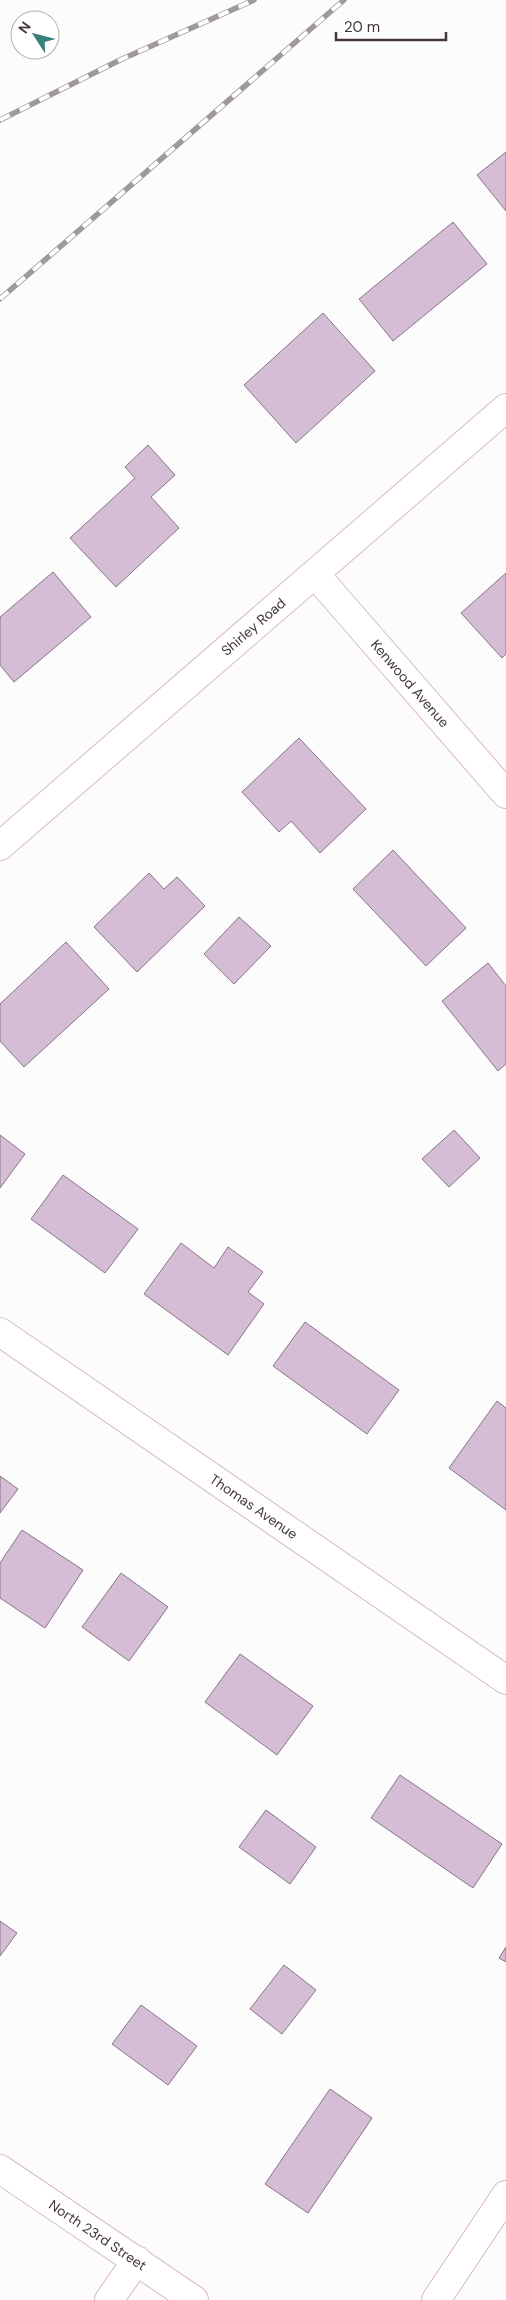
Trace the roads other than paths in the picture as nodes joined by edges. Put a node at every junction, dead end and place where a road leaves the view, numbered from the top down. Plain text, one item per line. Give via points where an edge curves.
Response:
1 (506, 408) edge
2 (315, 574) junction
3 (506, 794) edge
4 (0, 846) edge
5 (0, 1332) edge
6 (506, 1680) edge
7 (0, 2169) edge
8 (506, 2195) edge
9 (137, 2260) junction
10 (109, 2300) edge
11 (194, 2300) edge
12 (436, 2300) edge

1 - 2 street, Shirley Road
2 - 3 street, Kenwood Avenue
2 - 4 street, Shirley Road
5 - 6 street, Thomas Avenue
7 - 9 street, North 23rd Street
8 - 12 street
9 - 10 street
9 - 11 street, North 23rd Street

